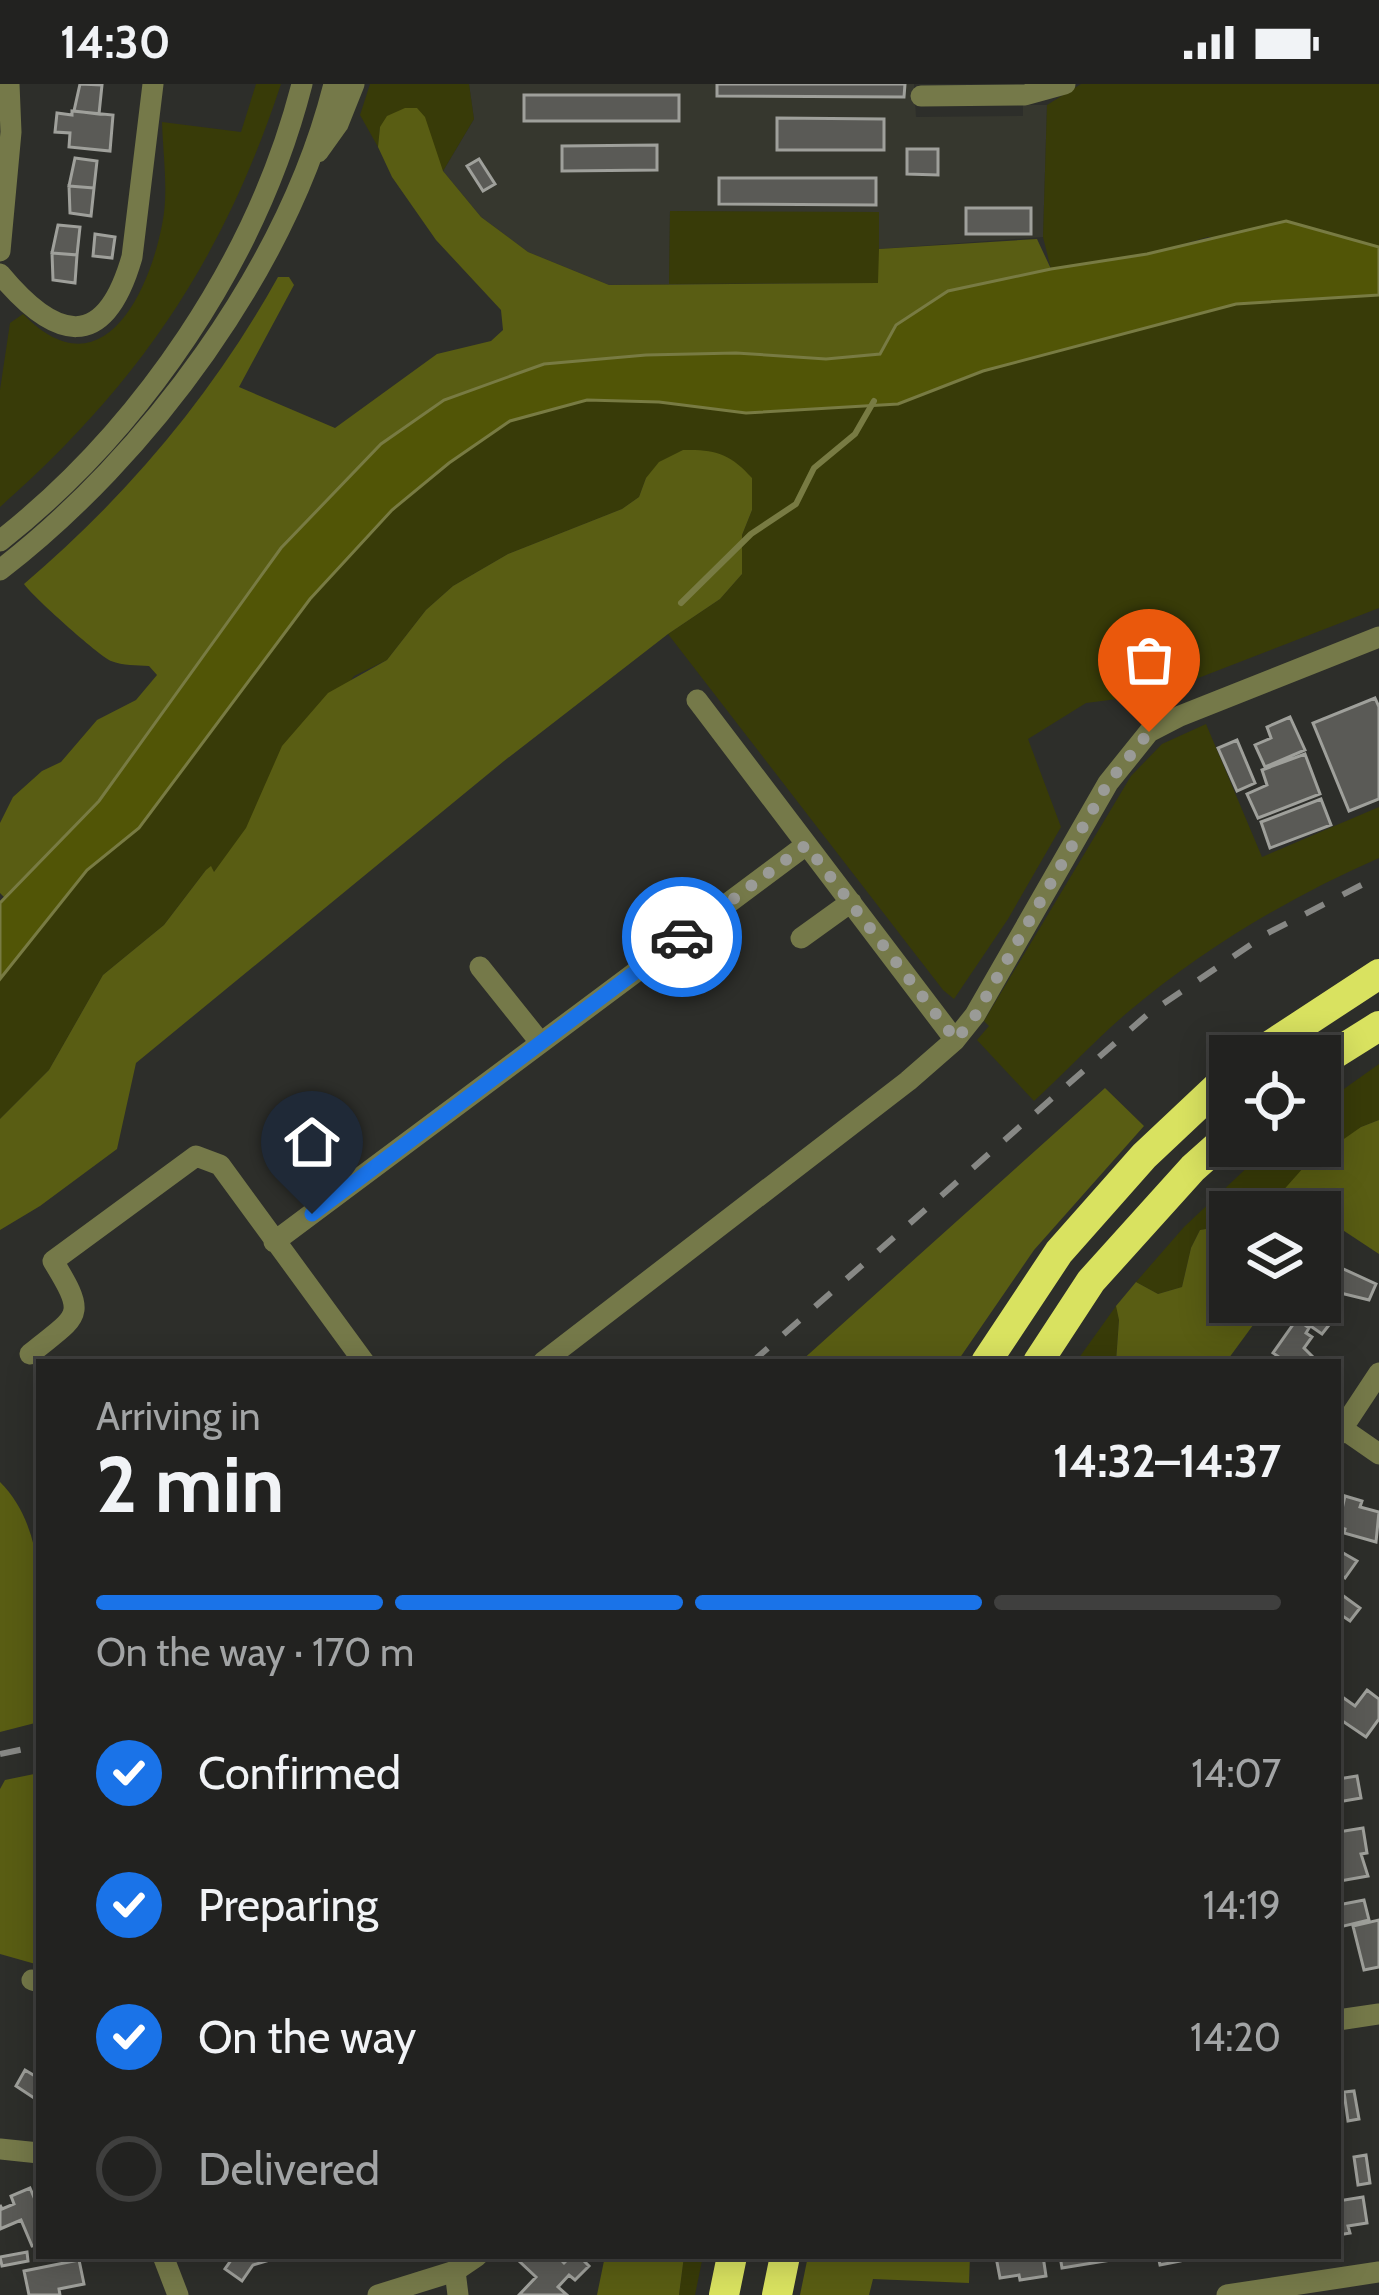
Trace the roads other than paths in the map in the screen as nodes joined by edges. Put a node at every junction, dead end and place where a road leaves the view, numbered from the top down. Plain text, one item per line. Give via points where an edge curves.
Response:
1 (9, 84) edge
2 (153, 84) edge
3 (302, 84) edge
4 (334, 84) edge
5 (354, 84) edge
6 (1065, 84) edge
7 (921, 96) dead end
8 (306, 166) junction
9 (0, 251) edge
10 (0, 274) edge
11 (0, 541) edge
12 (0, 570) edge
13 (1379, 637) edge
14 (697, 700) dead end
15 (806, 845) junction
16 (851, 902) junction
17 (801, 938) dead end
18 (480, 967) dead end
19 (1379, 974) edge
20 (1379, 1026) edge
21 (1286, 1035) edge
22 (956, 1040) junction
23 (540, 1042) junction
24 (1341, 1050) edge
25 (1209, 1095) edge
26 (1209, 1154) edge
27 (274, 1242) junction
28 (30, 1354) dead end
29 (362, 1359) edge
30 (547, 1359) edge
31 (988, 1359) edge
32 (1040, 1359) edge
33 (1379, 1373) edge
34 (1341, 1432) edge
35 (1379, 1454) edge
36 (1379, 2014) edge
37 (1341, 2020) edge
38 (0, 2150) edge
39 (36, 2153) edge
40 (164, 2259) edge
41 (473, 2259) edge
42 (731, 2259) edge
43 (783, 2259) edge
44 (455, 2271) junction
45 (1379, 2272) edge
46 (1349, 2286) edge
47 (1304, 2289) edge
48 (178, 2295) edge
49 (378, 2295) edge
50 (458, 2295) edge
51 (724, 2295) edge
52 (777, 2295) edge
53 (1227, 2295) edge

1 - 9 street
2 - 10 street via 132,257 107,311 84,325 55,324
3 - 11 street via 244,239 185,338 99,449
4 - 8 street
5 - 8 street via 338,124
6 - 7 street via 1025,95
8 - 12 street via 264,257 200,362 120,461
13 - 22 street via 1149,732 1108,783
14 - 15 street
15 - 16 street
15 - 23 street
16 - 17 street
16 - 22 street
18 - 23 street
19 - 21 highway
20 - 24 highway
22 - 30 street
23 - 27 street
25 - 31 highway via 1059,1252
26 - 32 highway via 1091,1280
27 - 28 street via 220,1165 196,1156 47,1252 73,1294 75,1313
27 - 29 street
33 - 34 street
34 - 35 street
36 - 37 street
38 - 39 street
40 - 48 street
41 - 44 street
42 - 51 highway
43 - 52 highway
44 - 49 street
44 - 50 street
45 - 46 street
46 - 47 street
47 - 53 street

